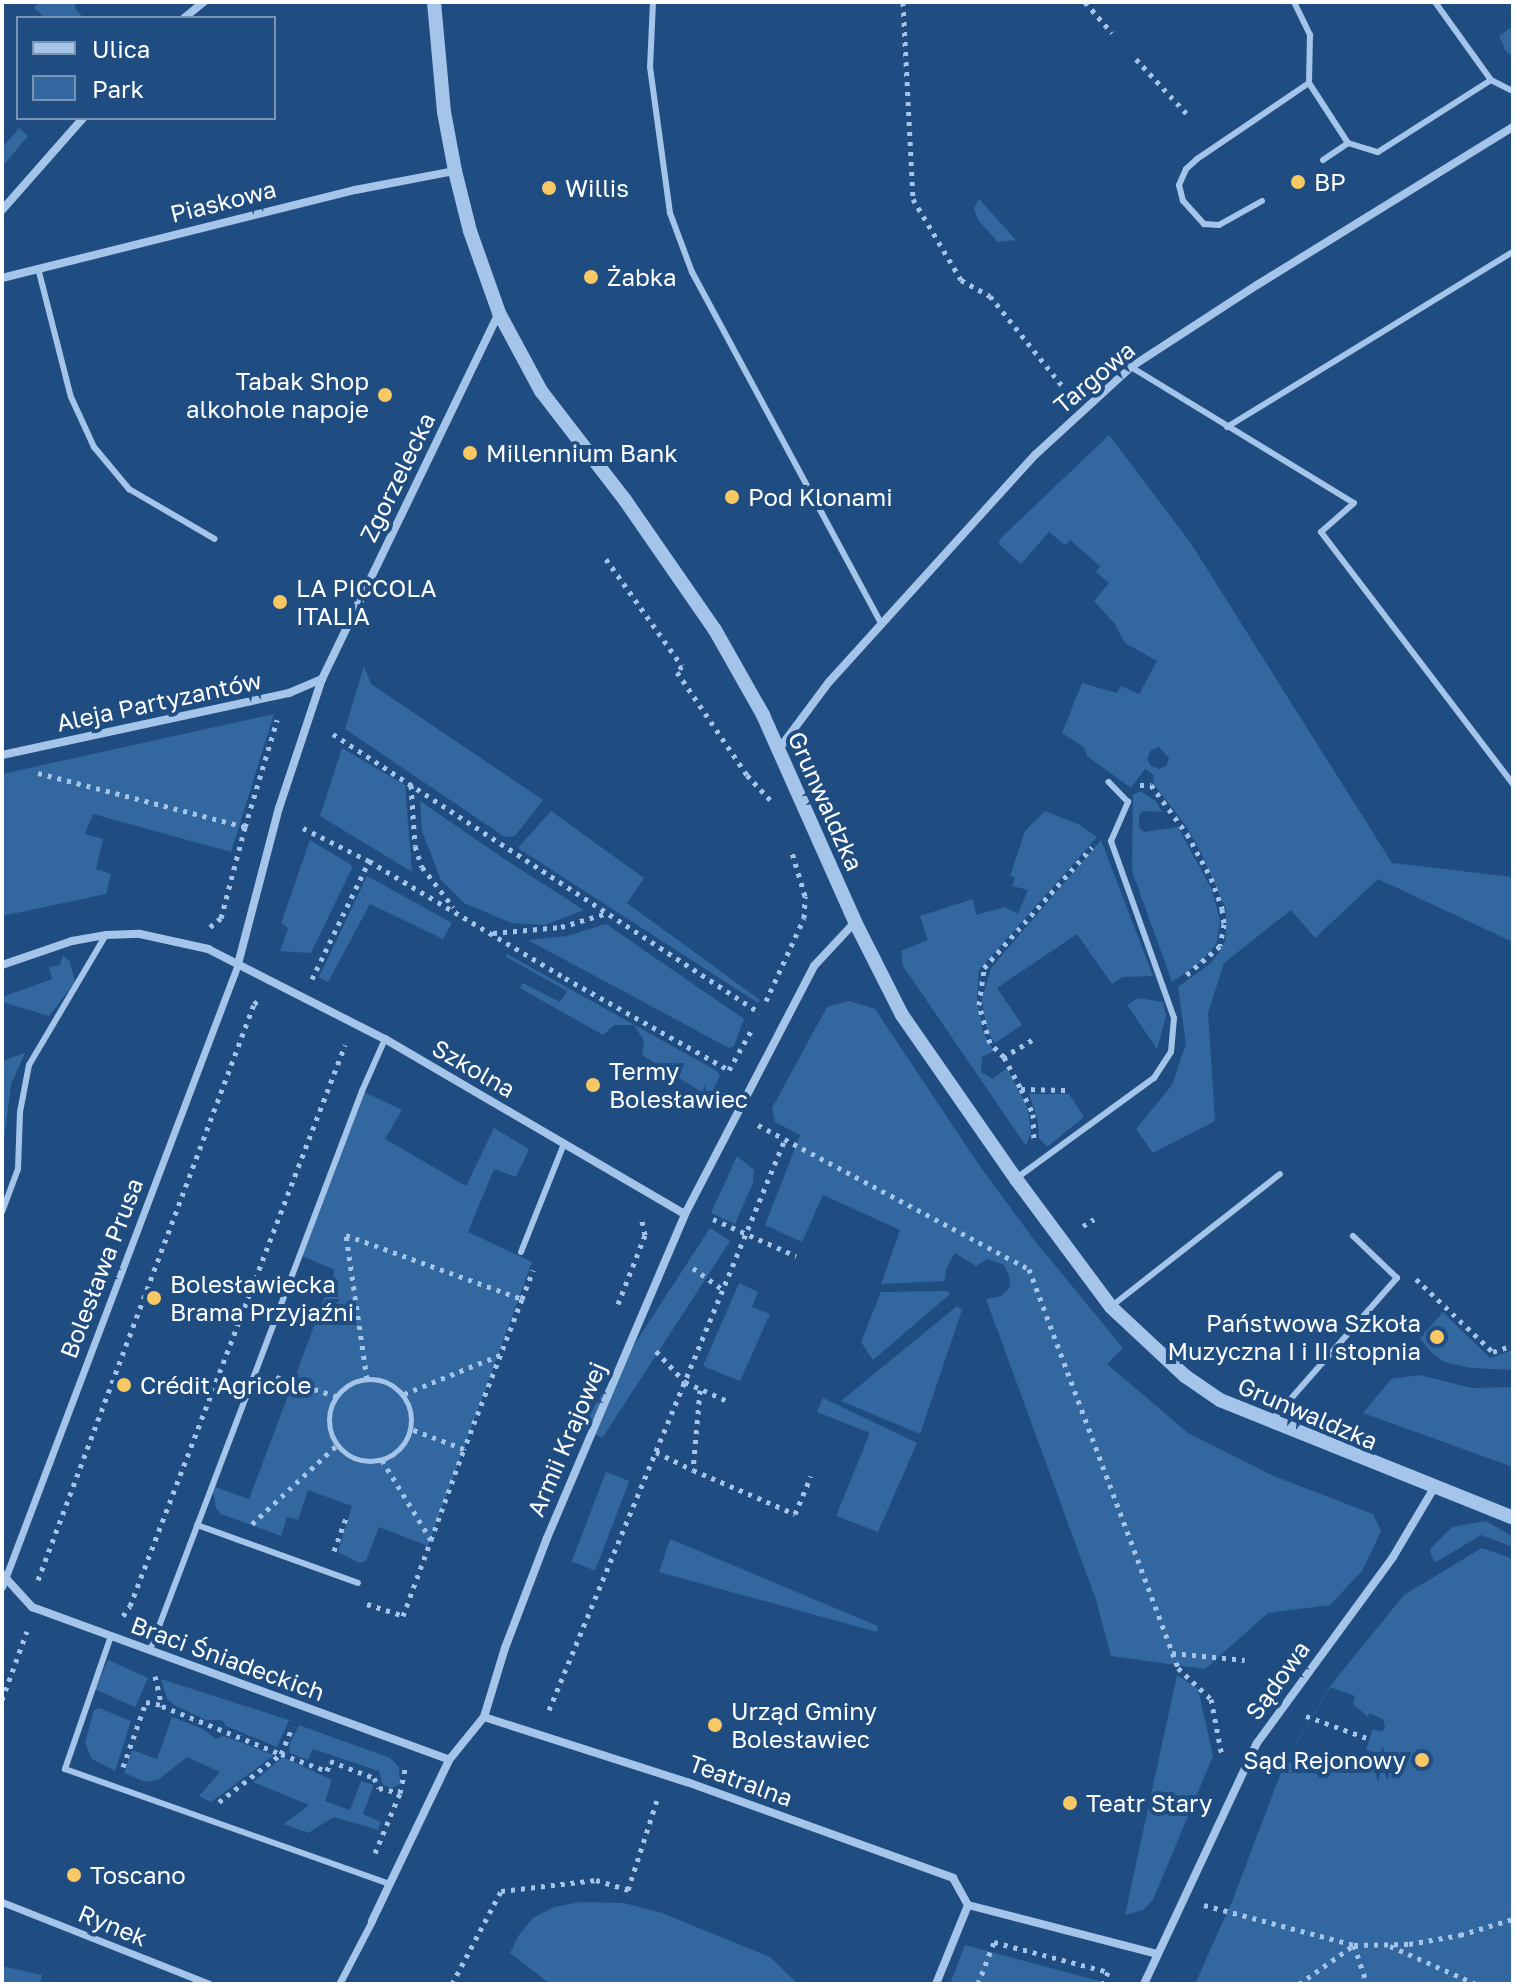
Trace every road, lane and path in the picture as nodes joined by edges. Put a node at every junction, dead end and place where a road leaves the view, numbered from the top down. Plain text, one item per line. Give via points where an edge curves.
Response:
1 (204, 2) edge
2 (434, 2) edge
3 (653, 2) edge
4 (903, 2) edge
5 (1085, 2) edge
6 (1294, 2) edge
7 (1435, 2) edge
8 (186, 16) edge
9 (1112, 33) dead end
10 (1136, 59) dead end
11 (1491, 80) junction
12 (1309, 83) junction
13 (1513, 91) edge
14 (1186, 113) dead end
15 (81, 120) edge
16 (1513, 127) edge
17 (1348, 143) junction
18 (1323, 160) dead end
19 (455, 171) junction
20 (1262, 201) dead end
21 (2, 210) edge
22 (1513, 252) edge
23 (38, 268) junction
24 (2, 278) edge
25 (499, 313) junction
26 (1131, 367) junction
27 (1064, 388) dead end
28 (1227, 427) junction
29 (215, 539) dead end
30 (606, 559) dead end
31 (881, 623) junction
32 (322, 679) junction
33 (280, 710) dead end
34 (333, 734) dead end
35 (779, 749) junction
36 (2, 755) edge
37 (36, 772) dead end
38 (1109, 782) dead end
39 (411, 784) junction
40 (1513, 784) edge
41 (1128, 802) junction
42 (777, 807) dead end
43 (303, 828) dead end
44 (1111, 841) junction
45 (789, 843) dead end
46 (369, 861) junction
47 (456, 911) junction
48 (607, 913) junction
49 (855, 922) junction
50 (492, 933) junction
51 (106, 935) junction
52 (238, 964) junction
53 (2, 965) edge
54 (311, 982) dead end
55 (1165, 992) junction
56 (266, 998) dead end
57 (760, 1013) junction
58 (385, 1039) junction
59 (1032, 1040) dead end
60 (378, 1056) junction
61 (1004, 1057) junction
62 (1021, 1089) junction
63 (1066, 1090) dead end
64 (753, 1122) dead end
65 (785, 1139) junction
66 (564, 1144) junction
67 (1047, 1156) junction
68 (1280, 1174) dead end
69 (1016, 1179) junction
70 (634, 1209) dead end
71 (2, 1212) edge
72 (685, 1214) junction
73 (713, 1219) dead end
74 (1094, 1219) dead end
75 (1083, 1227) dead end
76 (745, 1236) junction
77 (1353, 1236) dead end
78 (521, 1252) dead end
79 (796, 1256) dead end
80 (1039, 1262) dead end
81 (693, 1268) dead end
82 (1029, 1269) junction
83 (1415, 1278) dead end
84 (723, 1290) junction
85 (617, 1306) dead end
86 (1111, 1307) junction
87 (1513, 1345) edge
88 (656, 1351) dead end
89 (500, 1355) junction
90 (256, 1371) junction
91 (367, 1379) junction
92 (685, 1382) junction
93 (700, 1390) junction
94 (404, 1394) junction
95 (336, 1396) junction
96 (730, 1402) dead end
97 (1270, 1423) junction
98 (411, 1429) junction
99 (337, 1445) junction
100 (464, 1449) junction
101 (656, 1452) junction
102 (382, 1460) junction
103 (693, 1470) junction
104 (811, 1476) dead end
105 (1434, 1488) junction
106 (1513, 1518) edge
107 (197, 1525) junction
108 (236, 1539) junction
109 (431, 1540) junction
110 (4, 1574) edge
111 (358, 1583) dead end
112 (2, 1587) edge
113 (39, 1588) dead end
114 (362, 1602) dead end
115 (115, 1618) dead end
116 (33, 1630) dead end
117 (111, 1636) junction
118 (150, 1650) junction
119 (1172, 1653) junction
120 (1245, 1660) dead end
121 (169, 1676) dead end
122 (2, 1700) edge
123 (162, 1706) junction
124 (549, 1710) dead end
125 (284, 1716) dead end
126 (1305, 1716) dead end
127 (484, 1717) junction
128 (1370, 1739) dead end
129 (281, 1754) junction
130 (399, 1760) dead end
131 (449, 1760) junction
132 (1218, 1766) dead end
133 (116, 1787) junction
134 (400, 1793) junction
135 (646, 1796) dead end
136 (199, 1817) junction
137 (365, 1876) junction
138 (389, 1884) junction
139 (2, 1902) edge
140 (968, 1905) junction
141 (1203, 1905) dead end
142 (1513, 1919) edge
143 (372, 1921) joint
144 (1386, 1944) junction
145 (976, 1945) dead end
146 (1354, 1945) junction
147 (991, 1950) junction
148 (1157, 1954) junction
149 (209, 1984) edge
150 (339, 1984) edge
151 (452, 1984) edge
152 (936, 1984) edge
153 (978, 1984) edge
154 (1103, 1984) edge
155 (1144, 1984) edge
156 (1299, 1984) edge
157 (1367, 1984) edge
158 (1476, 1984) edge

1 - 8 street
2 - 19 street
3 - 31 lane via 650,67 659,151 692,272
4 - 27 path via 913,199 961,280 990,296
5 - 9 path
6 - 12 lane via 1310,35
7 - 11 lane
10 - 14 path
11 - 13 lane
11 - 17 lane via 1378,152
12 - 17 lane
12 - 20 lane via 1197,159 1179,185 1183,201 1204,224 1219,225
15 - 21 street
16 - 26 street, Targowa
17 - 18 lane
19 - 23 street, Piaskowa via 355,190
19 - 25 street
22 - 28 lane
23 - 24 street, Piaskowa
23 - 29 lane via 74,407 94,447 129,489
25 - 32 street, Zgorzelecka
25 - 35 street, Grunwaldzka via 541,391 715,630
26 - 28 lane
26 - 31 street, Targowa via 1035,455
28 - 40 lane via 1354,503 1321,532
30 - 42 path via 682,666 677,672 747,775
31 - 35 street, Targowa
32 - 36 street, Aleja Partyzantów via 289,693
32 - 52 street, Zgorzelecka via 279,808
33 - 37 path via 245,827
34 - 39 path
35 - 49 street, Grunwaldzka
38 - 41 lane
39 - 47 path via 415,846 422,867
39 - 48 path
41 - 44 lane
41 - 55 path via 1143,783 1151,785 1187,834 1222,909 1220,946
43 - 46 path
44 - 55 lane
44 - 61 path via 1102,837 984,968 979,1005 990,1043
45 - 57 path via 805,896 804,918
46 - 47 path
46 - 54 path
47 - 50 path
48 - 50 path via 561,927
48 - 57 path
49 - 69 street, Grunwaldzka via 902,1015
49 - 72 street, Armii Krajowej via 814,966
50 - 57 path via 729,1070
51 - 52 street, Szkolna via 140,934 182,942
51 - 53 street, Szkolna
51 - 71 lane via 29,1065 20,1112 18,1169
52 - 58 street, Szkolna
52 - 110 street, Bolesława Prusa
55 - 67 lane via 1174,1018 1171,1052 1154,1078
56 - 113 path via 254,1004 40,1572
58 - 60 lane
58 - 66 street, Szkolna
59 - 61 path
60 - 90 lane
60 - 115 path via 346,1035 130,1606
61 - 62 path
62 - 63 path
62 - 67 path via 1033,1114 1034,1137
64 - 65 path
65 - 76 path
65 - 82 path
66 - 72 street, Szkolna
66 - 78 lane
67 - 69 lane
68 - 86 lane
69 - 86 street, Grunwaldzka
70 - 85 path via 643,1218 645,1235
72 - 127 street, Armii Krajowej via 547,1538
73 - 76 path
74 - 75 path
76 - 79 path
76 - 84 path
77 - 97 lane via 1397,1278
80 - 82 path
81 - 84 path
82 - 119 path
83 - 87 path via 1493,1352
84 - 92 path
86 - 97 street, Grunwaldzka via 1185,1376 1220,1400
88 - 92 path
89 - 91 path via 522,1299 346,1235
89 - 94 path
89 - 100 path
90 - 95 path
90 - 107 lane
91 - 94 path via 386,1382
91 - 95 path via 351,1383
92 - 93 path
92 - 101 path
93 - 96 path
93 - 103 path
94 - 98 path
95 - 99 path via 329,1425
97 - 105 street, Grunwaldzka
98 - 100 path
98 - 102 path via 400,1450
99 - 102 path via 361,1461
99 - 108 path
100 - 109 path
101 - 103 path
101 - 124 path
102 - 109 path
103 - 104 path via 795,1514
105 - 106 street, Grunwaldzka
105 - 148 street, Sądowa via 1393,1557 1257,1743
107 - 108 lane
107 - 118 lane
108 - 111 lane
109 - 114 path via 403,1616
110 - 112 street, Bolesława Prusa
110 - 117 street, Braci Śniadeckich via 32,1607
116 - 122 path via 22,1637
117 - 118 street, Braci Śniadeckich
117 - 133 lane via 65,1769
118 - 131 street, Braci Śniadeckich
119 - 120 path
119 - 132 path via 1178,1668 1211,1699 1224,1752
121 - 123 path via 154,1671
123 - 129 path
123 - 133 path via 150,1701 143,1706
125 - 129 path via 296,1720
126 - 128 path
127 - 131 street, Armii Krajowej
127 - 140 street, Teatralna via 687,1782 953,1878
129 - 134 path via 327,1771 330,1761 374,1778 379,1788
129 - 136 path
130 - 134 path via 406,1775
131 - 138 street, Armii Krajowej
133 - 136 lane
134 - 137 path
135 - 151 path via 660,1801 628,1890 596,1880 501,1891
136 - 137 lane
137 - 138 lane
138 - 143 street, Armii Krajowej
139 - 149 street, Rynek
140 - 148 street
140 - 152 street
141 - 146 path
142 - 144 path via 1460,1935
143 - 150 street, Armii Krajowej
144 - 146 path
144 - 158 path
145 - 147 path
146 - 156 path
146 - 157 path
147 - 153 path
147 - 154 path via 994,1942 1108,1972
148 - 155 street, Sądowa

